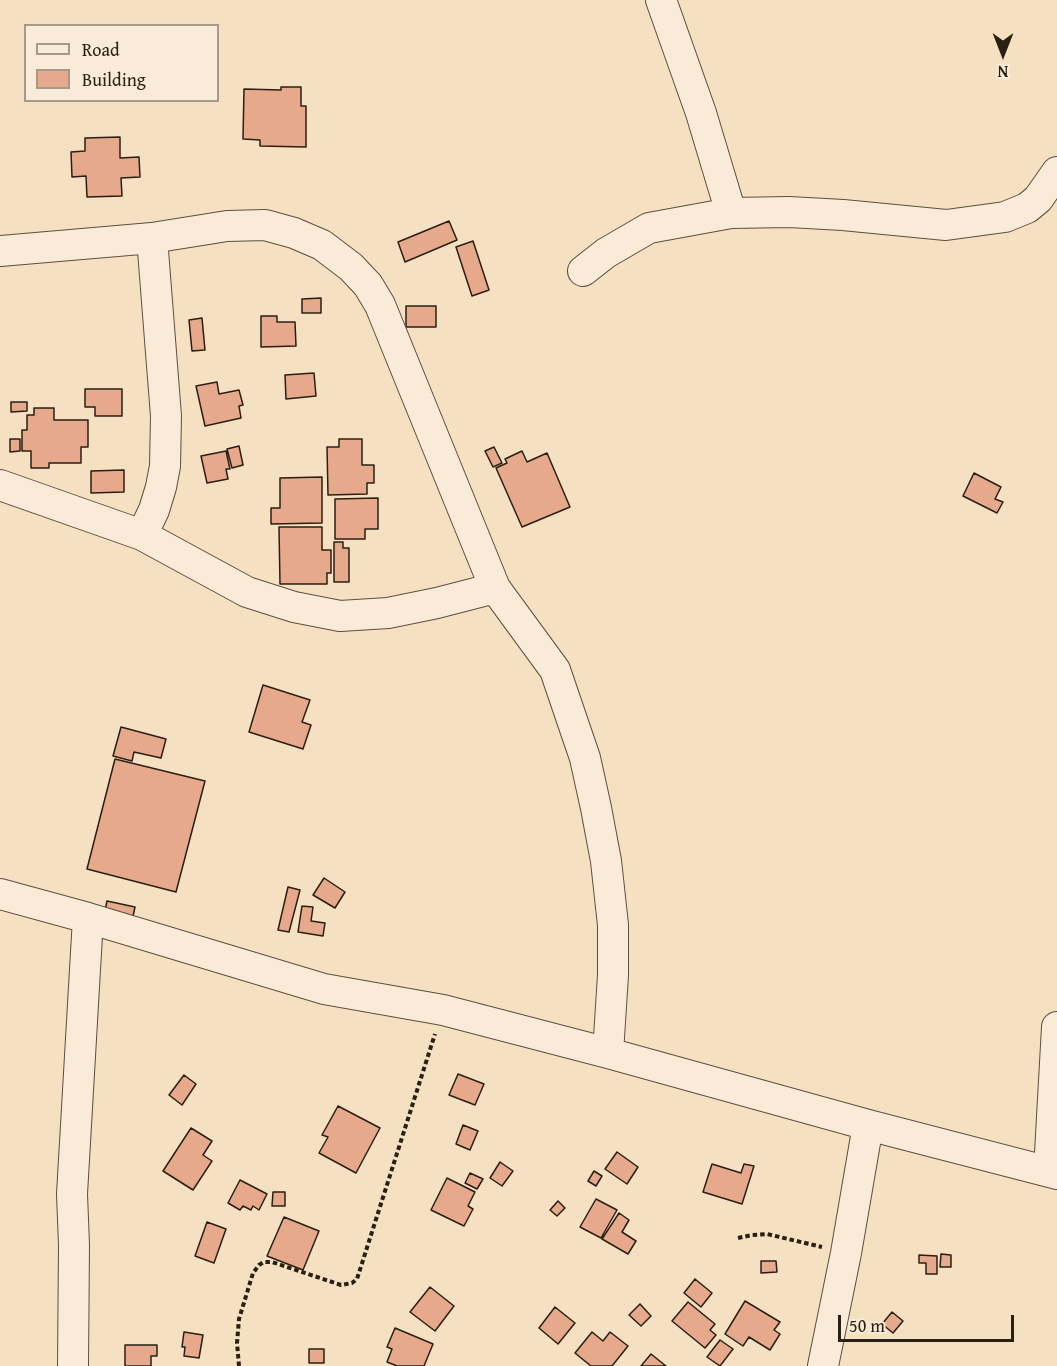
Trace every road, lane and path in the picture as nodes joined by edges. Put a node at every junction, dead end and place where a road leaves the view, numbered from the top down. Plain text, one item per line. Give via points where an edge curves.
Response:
1 (661, 0) edge
2 (1057, 172) edge
3 (731, 213) junction
4 (152, 238) junction
5 (0, 251) edge
6 (584, 270) dead end
7 (0, 485) edge
8 (142, 535) junction
9 (495, 588) junction
10 (0, 894) edge
11 (88, 918) junction
12 (443, 1010) junction
13 (1057, 1027) edge
14 (608, 1053) junction
15 (868, 1125) junction
16 (1053, 1172) edge
17 (738, 1238) dead end
18 (846, 1253) junction
19 (73, 1366) edge
20 (240, 1366) edge
21 (823, 1366) edge

1 - 3 street
2 - 3 street via 1027,208 1005,217 946,225 843,215
3 - 6 street via 649,228
4 - 5 street
4 - 8 street via 166,416 165,466 154,510
4 - 9 street via 227,226 265,225 322,245 351,267 380,305
7 - 8 street
8 - 9 street via 247,592 340,616 388,613
9 - 14 street via 555,670 585,758 606,861 613,925
10 - 11 street
11 - 12 street via 324,988
11 - 19 street via 72,1194
12 - 14 street
12 - 20 path via 357,1279 341,1285 272,1262 259,1265 238,1319
13 - 16 street
14 - 15 street
15 - 16 street
15 - 18 street
17 - 18 path via 767,1234
18 - 21 street

